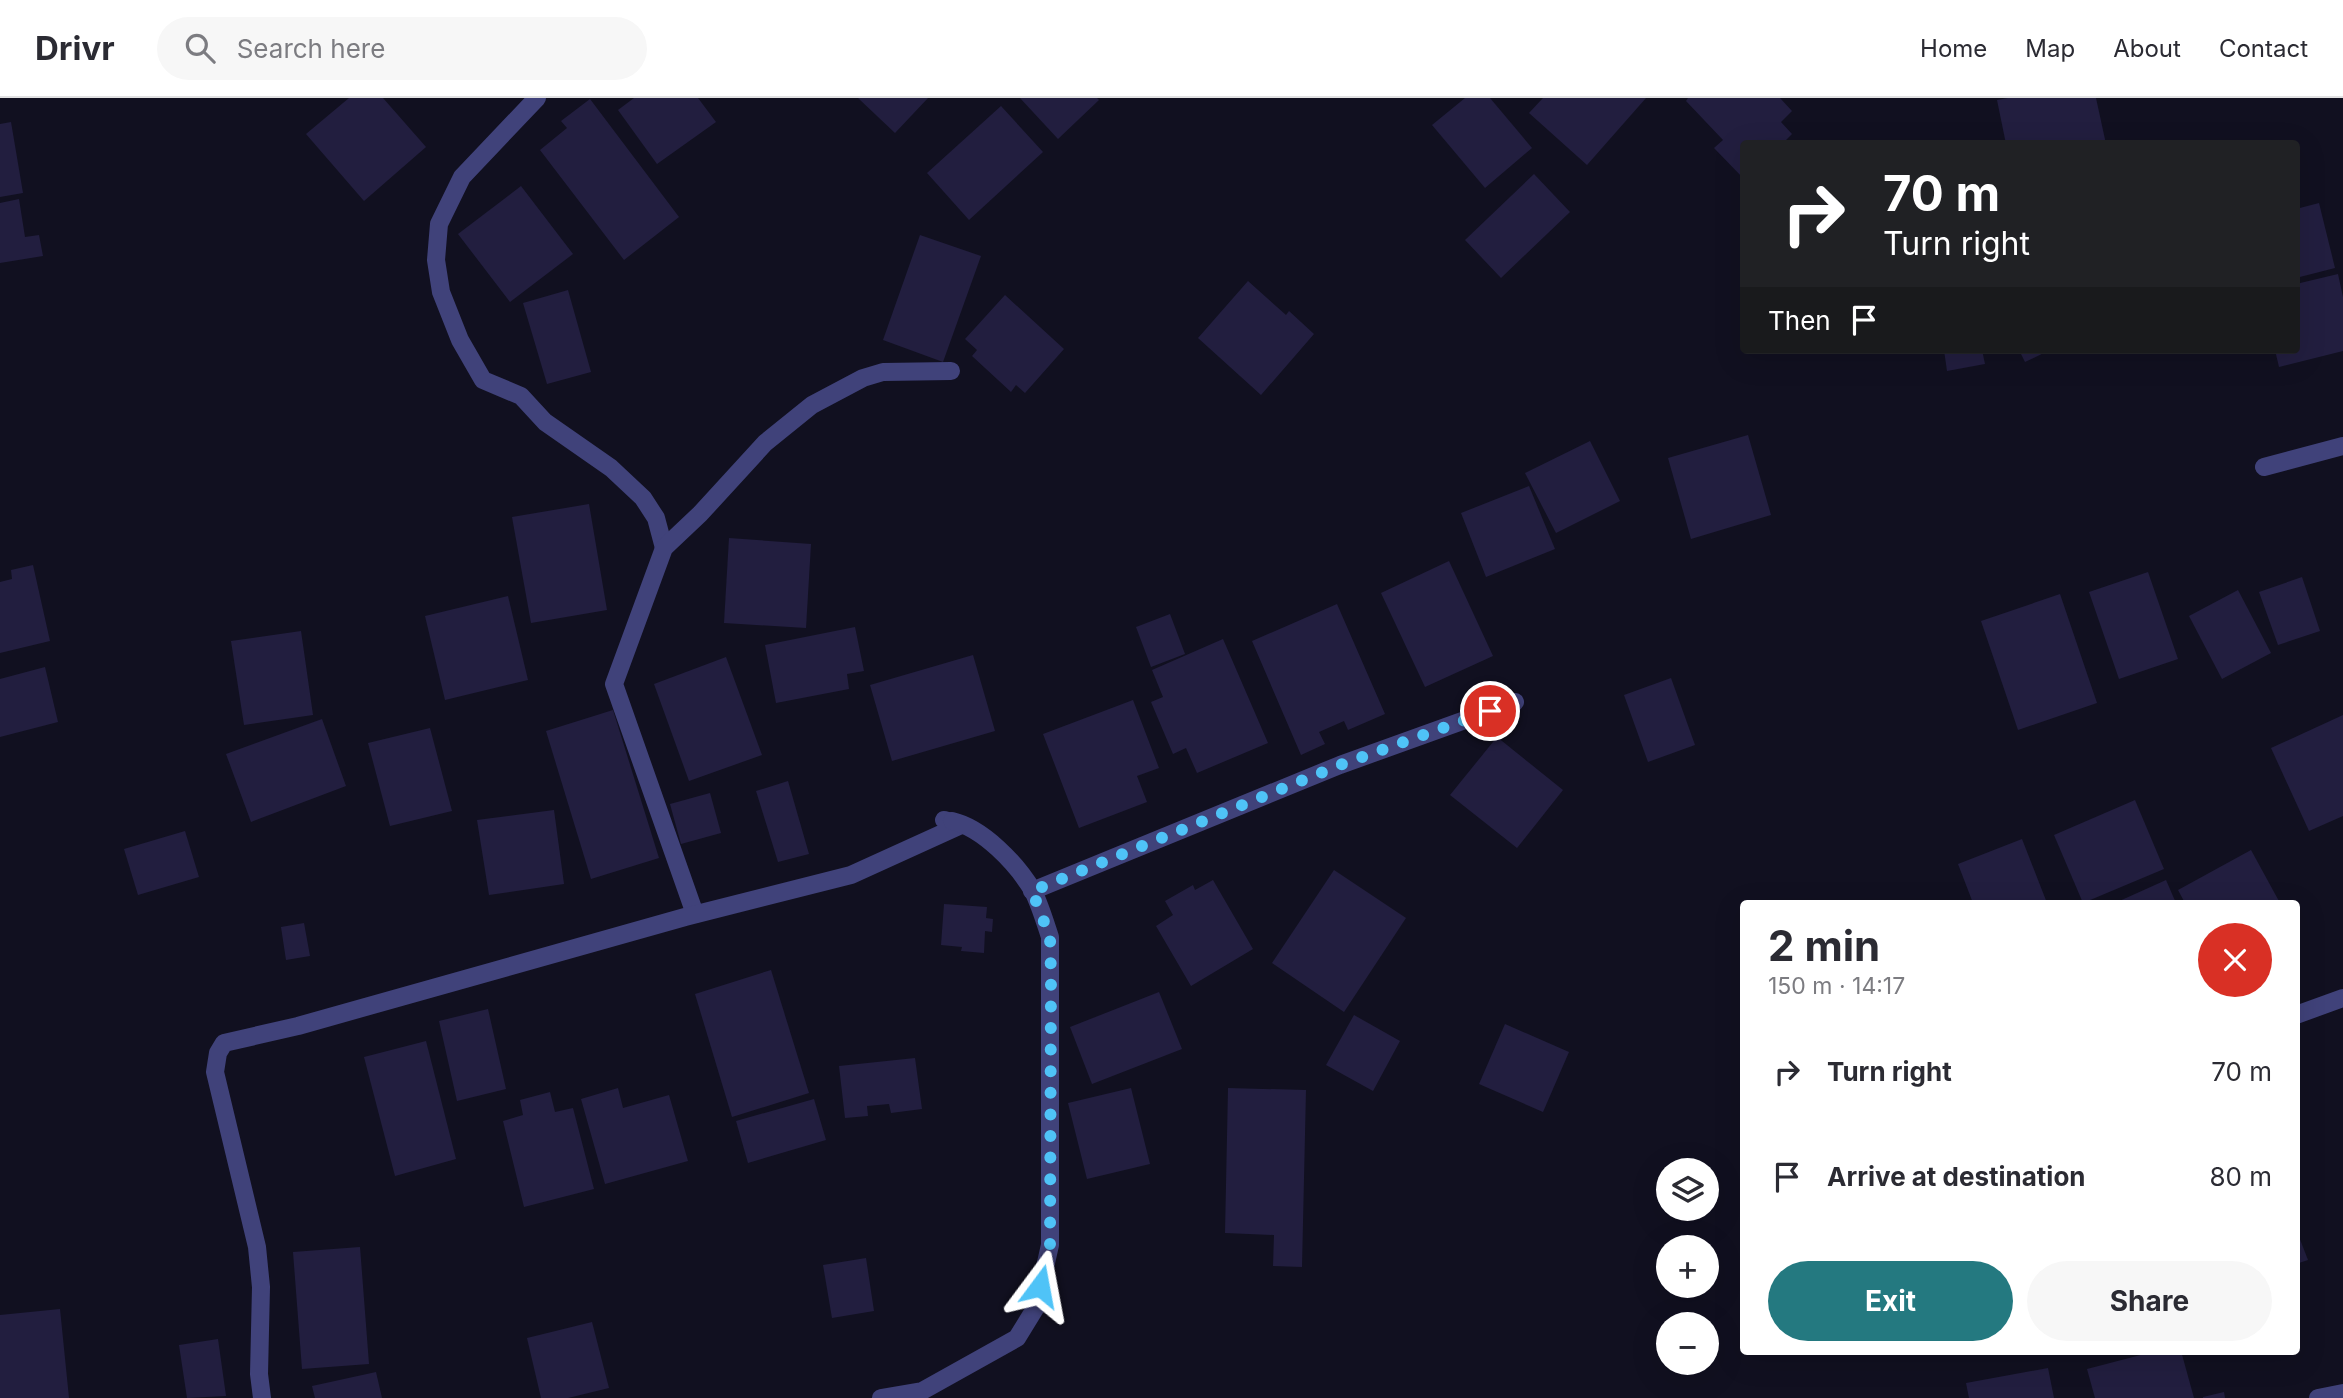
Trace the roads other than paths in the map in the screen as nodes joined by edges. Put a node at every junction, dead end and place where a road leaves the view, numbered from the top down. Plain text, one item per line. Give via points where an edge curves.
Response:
1 (537, 98) edge
2 (951, 371) dead end
3 (2343, 446) edge
4 (2264, 467) dead end
5 (664, 548) junction
6 (1515, 702) dead end
7 (1032, 891) junction
8 (695, 914) junction
9 (2343, 998) edge
10 (2300, 1014) edge
11 (2343, 1393) edge
12 (262, 1398) edge
13 (880, 1398) edge
14 (2318, 1398) edge

1 - 5 street via 462,177 439,224 436,260 441,292 460,340 483,380 521,396 545,422 611,468 643,498 656,518
2 - 5 street via 883,372 812,405 765,443
3 - 4 street
5 - 8 street via 614,684
6 - 7 street via 1340,765
7 - 8 street via 995,844 961,823 944,820 961,825 851,875
7 - 13 street via 1050,937 1052,996 1050,1245 1036,1307 1017,1338 922,1391
8 - 12 street via 225,1043 215,1072 257,1247
9 - 10 street
11 - 14 street

